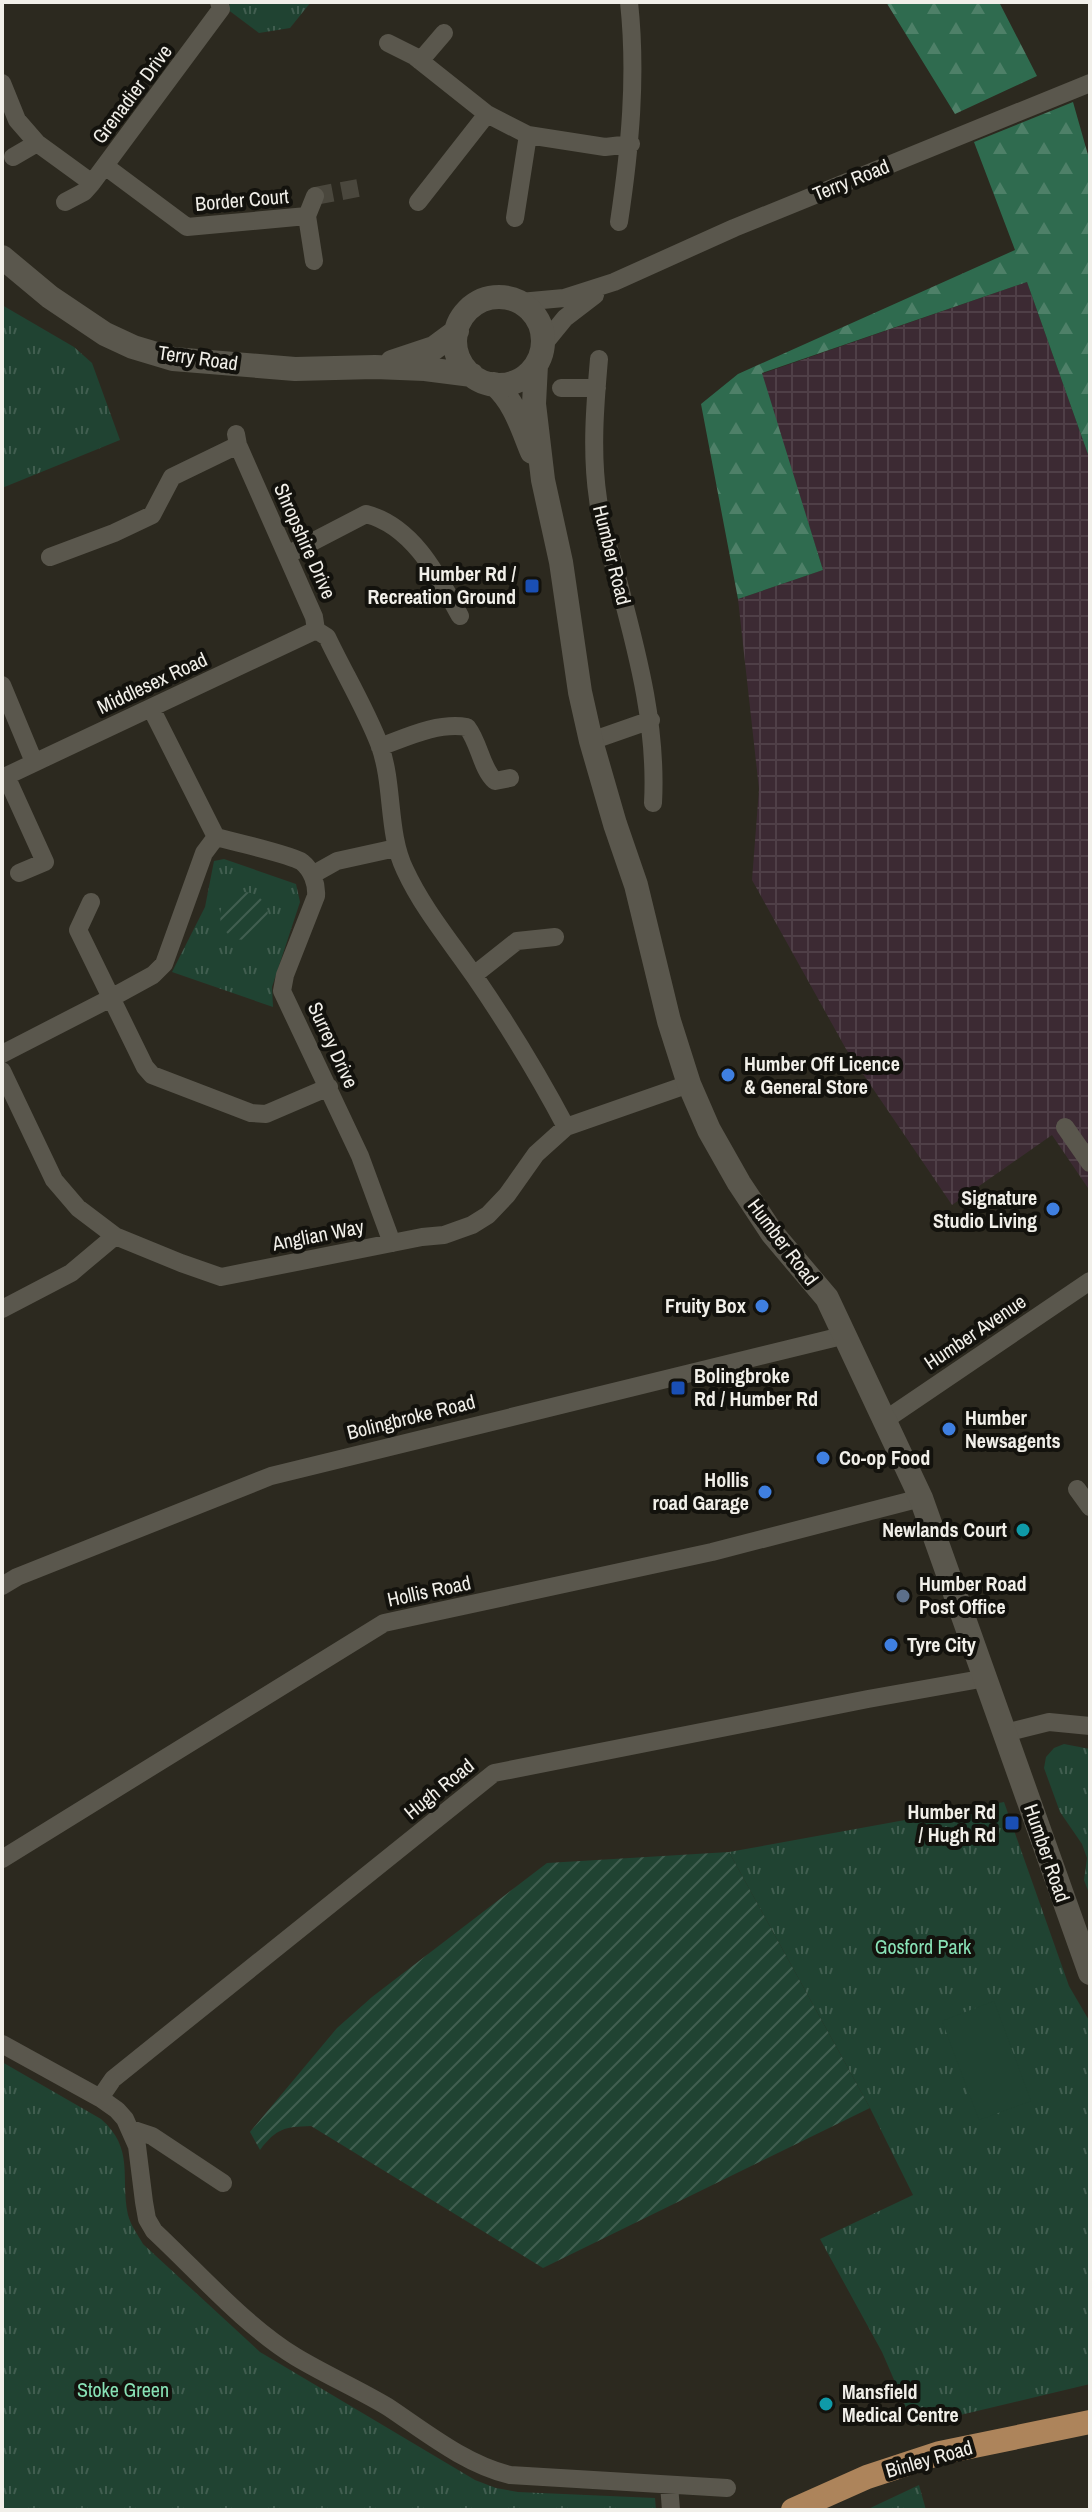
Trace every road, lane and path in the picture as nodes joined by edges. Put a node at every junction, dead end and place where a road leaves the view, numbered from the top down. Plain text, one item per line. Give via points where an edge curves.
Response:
1 (219, 2) edge
2 (629, 2) edge
3 (444, 33) dead end
4 (388, 43) dead end
5 (420, 61) junction
6 (2, 83) edge
7 (1090, 83) edge
8 (487, 114) junction
9 (528, 135) junction
10 (37, 143) junction
11 (631, 144) junction
12 (13, 157) dead end
13 (105, 166) junction
14 (92, 183) junction
15 (315, 196) dead end
16 (65, 202) dead end
17 (418, 202) dead end
18 (307, 216) junction
19 (515, 218) dead end
20 (619, 222) dead end
21 (314, 261) dead end
22 (5, 266) edge
23 (614, 282) junction
24 (520, 302) junction
25 (457, 331) junction
26 (539, 355) junction
27 (599, 359) dead end
28 (375, 367) junction
29 (483, 380) junction
30 (561, 388) dead end
31 (597, 388) junction
32 (543, 480) junction
33 (287, 555) junction
34 (50, 557) dead end
35 (460, 616) dead end
36 (316, 630) junction
37 (2, 685) edge
38 (151, 708) junction
39 (651, 720) junction
40 (591, 741) junction
41 (380, 747) junction
42 (34, 762) junction
43 (4, 777) edge
44 (510, 778) dead end
45 (653, 803) dead end
46 (216, 837) junction
47 (396, 848) junction
48 (19, 873) dead end
49 (312, 875) junction
50 (91, 902) dead end
51 (555, 937) dead end
52 (474, 975) junction
53 (111, 998) junction
54 (2, 1054) edge
55 (2, 1071) edge
56 (689, 1084) junction
57 (329, 1087) junction
58 (566, 1127) junction
59 (1065, 1127) dead end
60 (1090, 1163) edge
61 (115, 1236) junction
62 (392, 1243) junction
63 (1090, 1281) edge
64 (2, 1309) edge
65 (846, 1335) junction
66 (885, 1420) junction
67 (1077, 1489) dead end
68 (921, 1498) junction
69 (1090, 1507) edge
70 (2, 1586) edge
71 (986, 1678) junction
72 (1090, 1726) edge
73 (1005, 1733) junction
74 (2, 1859) edge
75 (1090, 1973) edge
76 (2, 2044) edge
77 (100, 2098) junction
78 (131, 2129) junction
79 (223, 2183) dead end
80 (1083, 2421) edge
81 (669, 2485) junction
82 (727, 2488) dead end
83 (833, 2502) edge
84 (671, 2510) edge
85 (793, 2510) edge

1 - 13 street, Grenadier Drive via 221,9
2 - 11 street
3 - 5 street
4 - 5 street
5 - 8 street
6 - 10 street via 17,120
7 - 23 street, Terry Road
8 - 9 street
8 - 17 street
9 - 11 street via 605,147
9 - 19 street
10 - 12 street
10 - 14 street
11 - 20 street
13 - 14 street, Grenadier Drive
13 - 18 street, Border Court via 187,227
14 - 16 street, Grenadier Drive
15 - 18 street, Border Court
18 - 21 street, Border Court
22 - 28 main road, Terry Road via 105,334 173,359 295,369
23 - 24 street, Terry Road via 573,296
23 - 26 street, Terry Road via 565,318
24 - 25 main road via 496,297 479,302 463,316
24 - 26 main road via 539,323
25 - 28 main road, Terry Road via 434,348
25 - 29 main road via 458,356
26 - 29 main road via 515,382
26 - 32 main road, Humber Road via 534,404
27 - 31 street, Humber Road
28 - 29 main road, Terry Road
29 - 32 main road, Humber Road via 508,397
30 - 31 street
31 - 39 street, Humber Road via 598,500
32 - 40 main road, Humber Road
33 - 34 street, Shropshire Drive via 237,440 172,477 152,515
33 - 35 street via 366,514 382,518 431,564
33 - 36 street, Shropshire Drive
36 - 38 street, Middlesex Road
36 - 41 street, Shropshire Drive via 327,637
37 - 42 street
38 - 42 street, Middlesex Road
38 - 46 street
39 - 40 street
39 - 45 street, Humber Road
40 - 56 main road, Humber Road
41 - 44 street via 429,730 467,727 489,775 495,781
41 - 47 street, Shropshire Drive
42 - 43 street, Middlesex Road
43 - 48 street, Middlesex Road via 45,862
46 - 49 street via 301,861
46 - 53 street via 204,853 164,964
47 - 49 street via 337,861
47 - 52 street, Shropshire Drive via 411,884
49 - 57 street, Surrey Drive via 316,896 282,991
50 - 53 street via 78,930
51 - 52 street via 517,941
52 - 58 street, Shropshire Drive
53 - 54 street
53 - 57 street via 145,1067 159,1080 258,1114
55 - 61 street, Anglian Way via 54,1180 78,1208
56 - 58 street, Anglian Way
56 - 65 main road, Humber Road via 739,1183 772,1233 827,1298
57 - 62 street, Surrey Drive
58 - 62 street, Anglian Way via 536,1154 488,1215 444,1235
59 - 60 street
61 - 62 street, Anglian Way via 221,1277
61 - 64 street via 71,1273
63 - 66 street, Humber Avenue
65 - 66 main road, Humber Road
65 - 70 street, Bolingbroke Road via 271,1476
66 - 68 main road, Humber Road
67 - 69 street
68 - 71 main road, Humber Road
68 - 74 street, Hollis Road via 712,1552 384,1623
71 - 73 main road, Humber Road
71 - 77 street, Hugh Road via 494,1773 113,2079
72 - 73 street via 1049,1722
73 - 75 main road, Humber Road
76 - 77 street
77 - 78 street
78 - 79 street via 152,2136
78 - 81 street via 147,2219 154,2231 261,2332 296,2357 492,2471
80 - 83 main road, Binley Road via 940,2453 867,2477
81 - 82 street
81 - 84 street
83 - 85 main road, Binley Road

